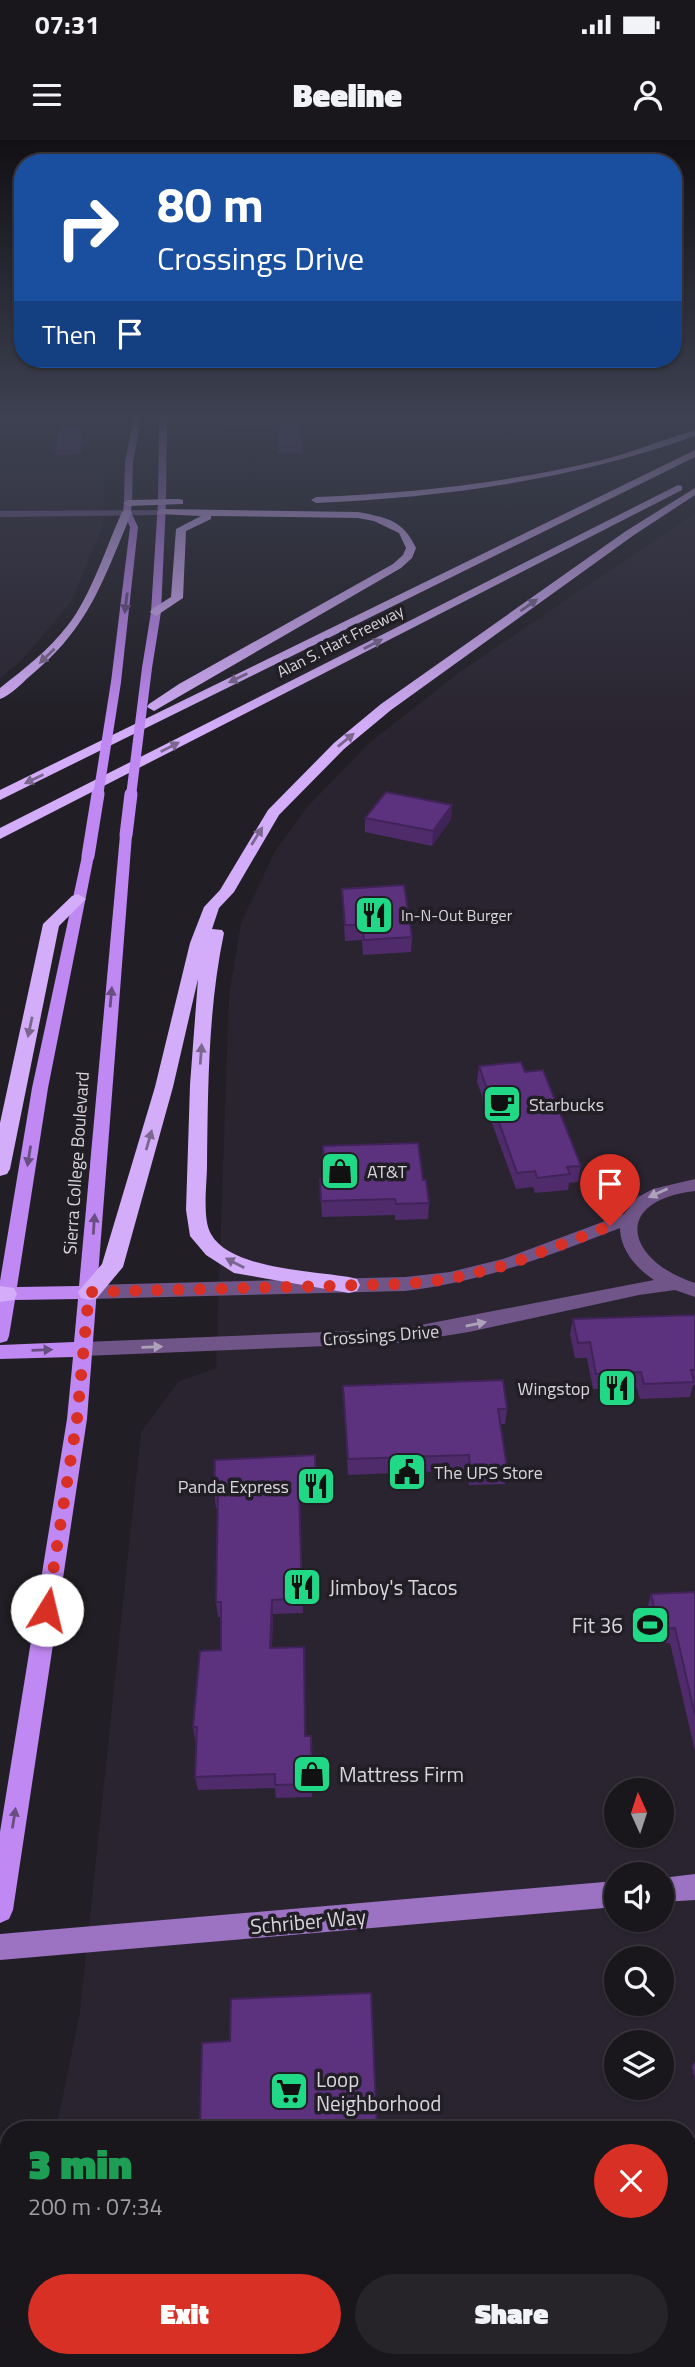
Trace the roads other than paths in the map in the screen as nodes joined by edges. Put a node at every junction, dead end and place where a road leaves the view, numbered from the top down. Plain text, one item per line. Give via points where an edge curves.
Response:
1 (123, 520) edge
2 (132, 520) edge
3 (161, 520) edge
4 (197, 520) edge
5 (379, 520) edge
6 (559, 520) edge
7 (615, 520) edge
8 (650, 520) edge
9 (156, 612) junction
10 (0, 695) edge
11 (83, 754) junction
12 (135, 765) junction
13 (0, 796) edge
14 (0, 834) edge
15 (0, 847) edge
16 (226, 892) junction
17 (78, 899) junction
18 (0, 1169) edge
19 (695, 1185) edge
20 (630, 1218) junction
21 (674, 1284) junction
22 (349, 1285) junction
23 (695, 1290) edge
24 (89, 1292) junction
25 (3, 1294) edge
26 (0, 1336) edge
27 (84, 1349) junction
28 (0, 1352) edge
29 (695, 1887) edge
30 (674, 1889) edge
31 (604, 1895) edge
32 (0, 1910) edge
33 (0, 1947) edge

1 -> 10 highway via 73,626
2 -> 17 main road, bridge via 116,682
3 - 9 main road, Sierra College Boulevard
4 - 9 highway via 181,529 177,598
5 - 11 highway via 403,531 411,548 397,566 184,687
6 -> 11 highway, Alan S. Hart Freeway
12 -> 7 highway, Alan S. Hart Freeway
16 -> 8 highway via 273,813 339,746 397,699
24 -> 9 main road, Sierra College Boulevard, bridge via 126,835
11 -> 13 highway, Alan S. Hart Freeway
12 - 14 highway, Alan S. Hart Freeway
12 - 15 highway
22 -> 16 highway via 241,1268 200,1236 197,1168 207,974
24 -> 16 highway via 112,1267 164,1087 198,943 212,906
17 -> 18 highway via 51,923
17 -> 25 main road
19 -> 20 street via 658,1191 637,1206
20 - 21 street via 629,1236 636,1254
20 - 22 street via 507,1265 450,1279
21 - 23 street
27 -> 21 street, Crossings Drive via 412,1334 497,1320 621,1289
22 - 24 street
24 - 25 main road
24 - 27 main road, Sierra College Boulevard
25 - 26 main road
28 -> 27 main road
32 -> 27 main road, Sierra College Boulevard
29 - 30 main road
31 - 33 main road, Schriber Way

